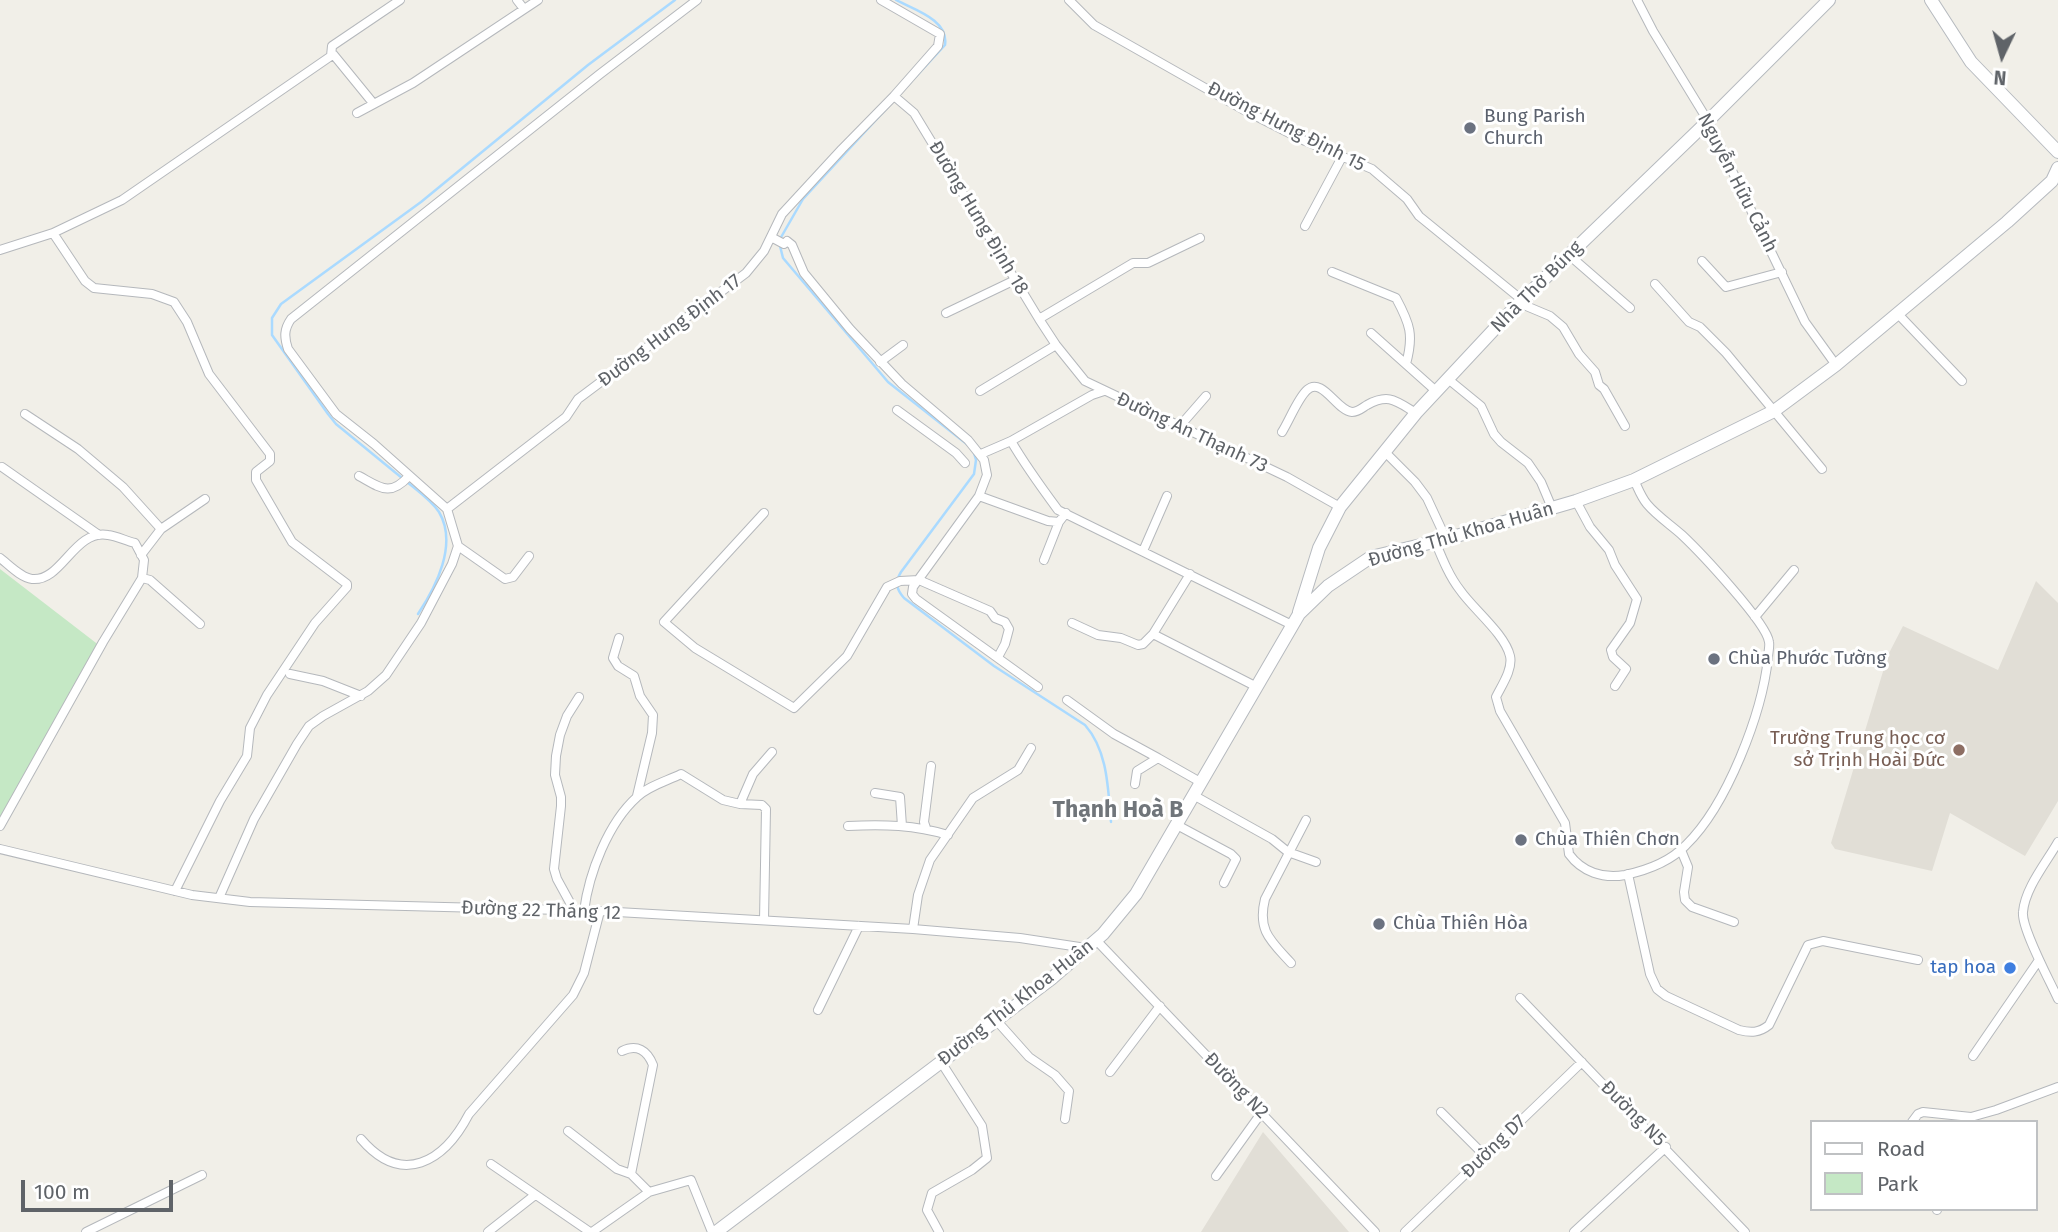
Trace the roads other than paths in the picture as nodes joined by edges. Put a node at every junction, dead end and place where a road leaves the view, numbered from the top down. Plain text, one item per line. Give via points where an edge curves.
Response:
1 (400, 0) edge
2 (517, 0) edge
3 (538, 0) edge
4 (697, 0) edge
5 (881, 0) edge
6 (1069, 0) edge
7 (1637, 0) edge
8 (1829, 0) edge
9 (1931, 0) edge
10 (524, 9) junction
11 (332, 54) junction
12 (894, 96) junction
13 (373, 103) junction
14 (357, 113) dead end
15 (1708, 121) junction
16 (2058, 152) edge
17 (1342, 157) junction
18 (2058, 168) edge
19 (1305, 226) dead end
20 (53, 233) junction
21 (771, 237) junction
22 (1200, 238) dead end
23 (0, 250) edge
24 (1569, 255) junction
25 (1702, 261) dead end
26 (1332, 271) dead end
27 (1782, 272) junction
28 (1015, 280) junction
29 (1655, 284) dead end
30 (1521, 301) junction
31 (1630, 308) dead end
32 (946, 313) dead end
33 (1898, 314) junction
34 (1039, 319) junction
35 (1371, 333) dead end
36 (903, 345) dead end
37 (1056, 345) junction
38 (880, 362) junction
39 (1406, 364) junction
40 (1836, 365) junction
41 (1448, 379) junction
42 (1962, 381) dead end
43 (980, 391) dead end
44 (1104, 391) junction
45 (1436, 391) junction
46 (1206, 396) dead end
47 (897, 410) dead end
48 (1774, 411) junction
49 (1416, 413) junction
50 (25, 414) dead end
51 (1625, 426) dead end
52 (1178, 427) junction
53 (1282, 432) dead end
54 (968, 440) junction
55 (1011, 441) junction
56 (958, 450) junction
57 (1384, 451) junction
58 (981, 454) junction
59 (965, 463) dead end
60 (2, 467) dead end
61 (1822, 469) dead end
62 (359, 477) dead end
63 (406, 480) junction
64 (1634, 480) junction
65 (979, 496) junction
66 (1167, 496) dead end
67 (205, 499) dead end
68 (1576, 501) junction
69 (1340, 507) junction
70 (1552, 508) junction
71 (447, 509) junction
72 (764, 513) dead end
73 (1066, 513) junction
74 (1059, 522) junction
75 (161, 529) junction
76 (99, 535) junction
77 (1440, 540) junction
78 (458, 546) junction
79 (1143, 551) junction
80 (141, 555) junction
81 (530, 556) dead end
82 (0, 558) edge
83 (1044, 560) dead end
84 (1794, 569) dead end
85 (1190, 574) junction
86 (142, 578) junction
87 (919, 580) junction
88 (1755, 617) junction
89 (1295, 619) junction
90 (1072, 623) dead end
91 (200, 624) dead end
92 (1153, 634) junction
93 (619, 638) dead end
94 (998, 657) junction
95 (290, 674) dead end
96 (1615, 686) dead end
97 (1038, 687) dead end
98 (1257, 687) junction
99 (361, 696) junction
100 (579, 697) dead end
101 (1066, 700) dead end
102 (1031, 748) dead end
103 (772, 752) dead end
104 (1158, 758) junction
105 (931, 766) dead end
106 (1202, 783) junction
107 (1135, 784) dead end
108 (875, 793) dead end
109 (637, 796) junction
110 (1195, 796) junction
111 (740, 804) junction
112 (1306, 820) dead end
113 (1177, 825) junction
114 (848, 826) dead end
115 (902, 826) junction
116 (0, 827) edge
117 (926, 828) junction
118 (948, 835) junction
119 (2058, 842) edge
120 (0, 849) edge
121 (1681, 850) junction
122 (1289, 852) junction
123 (1316, 862) dead end
124 (1628, 874) junction
125 (1224, 883) dead end
126 (175, 891) junction
127 (219, 898) junction
128 (579, 910) junction
129 (600, 911) junction
130 (764, 920) junction
131 (1734, 922) dead end
132 (859, 926) junction
133 (913, 929) junction
134 (1091, 944) junction
135 (1918, 960) dead end
136 (2039, 960) junction
137 (1291, 963) dead end
138 (1520, 998) dead end
139 (2058, 999) edge
140 (1160, 1006) junction
141 (818, 1010) dead end
142 (996, 1020) junction
143 (622, 1051) dead end
144 (1973, 1056) dead end
145 (941, 1062) junction
146 (1582, 1062) junction
147 (1110, 1072) dead end
148 (2058, 1087) edge
149 (1262, 1112) junction
150 (1441, 1112) dead end
151 (1065, 1119) dead end
152 (1914, 1120) edge
153 (568, 1131) dead end
154 (361, 1139) dead end
155 (1666, 1147) junction
156 (1485, 1156) junction
157 (491, 1164) dead end
158 (631, 1174) junction
159 (202, 1175) dead end
160 (1216, 1176) dead end
161 (649, 1192) junction
162 (535, 1195) junction
163 (86, 1232) edge
164 (488, 1232) edge
165 (591, 1232) edge
166 (714, 1232) edge
167 (939, 1232) edge
168 (1375, 1232) edge
169 (1405, 1232) edge
170 (1574, 1232) edge
171 (1744, 1232) edge

1 - 11 street via 332,46
2 - 10 street
3 - 10 street
4 - 63 street via 290,318 285,333 288,349 336,414
5 - 12 street, Đường Hưng Định 17 via 940,34 938,46
6 - 17 street, Đường Hưng Định 15 via 1094,25 1244,110
7 - 15 street, Nguyễn Hữu Cảnh
8 - 15 main road, Nhà Thờ Búng
9 - 16 main road via 1971,62
10 - 13 street via 413,83
11 - 13 street
11 - 20 street via 122,200
12 - 21 street, Đường Hưng Định 17 via 782,215
12 - 28 street, Đường Hưng Định 18 via 914,113
13 - 14 street
15 - 24 main road, Nhà Thờ Búng
15 - 27 street, Nguyễn Hữu Cảnh
17 - 19 street
17 - 30 street, Đường Hưng Định 15 via 1372,169 1407,199 1419,216
18 - 33 main road, Đường Thủ Khoa Huân via 2052,181
20 - 23 street
20 - 126 street via 94,288 152,294 174,302 209,374 270,454 270,461 256,472 256,480 290,539 347,586 315,623 267,695 250,728 247,756
21 - 38 street via 792,245 804,273
21 - 71 street, Đường Hưng Định 17 via 746,273 578,400 566,417
22 - 34 street via 1148,263 1133,263
24 - 30 main road, Nhà Thờ Búng
24 - 31 street
25 - 27 street via 1726,287
26 - 39 street via 1395,298 1412,343
27 - 40 street, Nguyễn Hữu Cảnh via 1805,322
28 - 32 street
28 - 34 street, Đường Hưng Định 18
29 - 48 street via 1689,322 1726,353
30 - 41 main road, Nhà Thờ Búng
30 - 51 street, Đường Hưng Định 15 via 1563,327
33 - 40 main road, Đường Thủ Khoa Huân
33 - 42 street
34 - 37 street, Đường Hưng Định 18
35 - 39 street
36 - 38 street
37 - 43 street
37 - 44 street, Đường An Thạnh 73 via 1085,381
38 - 54 street
39 - 45 street
40 - 48 main road, Đường Thủ Khoa Huân
41 - 45 main road, Nhà Thờ Búng
41 - 70 street via 1481,406 1494,434 1528,463
44 - 52 street, Đường An Thạnh 73
44 - 55 street
45 - 49 main road, Nhà Thờ Búng
46 - 52 street
47 - 56 street
48 - 61 street
48 - 64 main road, Đường Thủ Khoa Huân
49 - 53 street via 1387,398 1350,412 1314,387 1306,390
49 - 57 main road, Nhà Thờ Búng
50 - 75 street via 78,449 123,487
52 - 69 street, Đường An Thạnh 73
54 - 56 street
54 - 58 street
55 - 58 street
55 - 73 street via 1058,510
56 - 59 street
57 - 69 main road, Nhà Thờ Búng
57 - 77 street via 1427,498
58 - 65 street via 987,475
60 - 76 street
62 - 63 street via 386,489
63 - 71 street
64 - 68 main road, Đường Thủ Khoa Huân
64 - 88 street via 1646,503 1684,536
65 - 74 street
65 - 87 street
66 - 79 street
67 - 75 street
68 - 70 main road, Đường Thủ Khoa Huân
68 - 96 street via 1637,599 1630,623 1611,650 1626,669
69 - 89 main road, Nhà Thờ Búng
70 - 77 main road, Đường Thủ Khoa Huân
71 - 78 street
72 - 87 street via 664,622 695,648 794,708 847,656 887,587
73 - 74 street
73 - 79 street
74 - 83 street
75 - 80 street
76 - 80 street via 135,543
76 - 82 street via 89,536 48,575 34,580
77 - 89 main road, Đường Thủ Khoa Huân via 1371,557 1328,586
77 - 124 street via 1459,589 1509,652 1507,676 1496,697 1500,711 1565,823 1569,854 1599,875
78 - 81 street via 505,579 513,578
78 - 99 street via 453,564 412,638 386,675
79 - 85 street
80 - 86 street
84 - 88 street
85 - 89 street
85 - 92 street
86 - 91 street
86 - 116 street
87 - 94 street via 913,587 916,599
87 - 94 street via 990,611 1008,625
88 - 121 street via 1769,641 1765,685 1738,763 1704,823
89 - 98 main road, Đường Thủ Khoa Huân
90 - 92 street via 1138,645
92 - 98 street
93 - 109 street via 613,658 634,676 653,715
94 - 97 street
95 - 99 street
98 - 106 main road, Đường Thủ Khoa Huân
99 - 127 street via 309,726 254,819
100 - 128 street via 560,735 555,775 561,806 554,869
101 - 104 street
102 - 118 street via 1018,770 973,798
103 - 111 street via 753,774
104 - 106 street
104 - 107 street via 1137,771
105 - 117 street
106 - 110 main road, Đường Thủ Khoa Huân
108 - 115 street via 901,797
109 - 111 street via 681,774 723,800
109 - 128 street via 609,833
110 - 113 main road, Đường Thủ Khoa Huân
110 - 122 street
111 - 130 street via 766,809
112 - 122 street
113 - 125 street via 1236,859
113 - 134 main road, Đường Thủ Khoa Huân via 1136,894
114 - 115 street
115 - 117 street
117 - 118 street
118 - 133 street via 922,877
119 - 136 street via 2026,898 2022,915
120 - 126 street, Đường 22 Tháng 12
121 - 124 street via 1647,870
121 - 131 street via 1688,867 1685,900 1692,907
122 - 123 street
122 - 137 street via 1265,899 1261,919 1271,941
124 - 135 street via 1657,989 1738,1030 1751,1033 1769,1025 1808,945 1823,941
126 - 127 street, Đường 22 Tháng 12
127 - 128 street, Đường 22 Tháng 12
128 - 129 street, Đường 22 Tháng 12
129 - 130 street, Đường 22 Tháng 12
129 - 154 street via 584,973 573,995 469,1114 449,1145 436,1155 398,1165 374,1153
130 - 132 street, Đường 22 Tháng 12
132 - 133 street, Đường 22 Tháng 12
132 - 141 street
133 - 134 street, Đường 22 Tháng 12
134 - 140 street, Đường N2
134 - 142 main road, Đường Thủ Khoa Huân
136 - 139 street
136 - 144 street
138 - 146 street, Đường N5
140 - 147 street
140 - 149 street, Đường N2
142 - 145 main road, Đường Thủ Khoa Huân
142 - 151 street via 1029,1058 1069,1090
143 - 158 street via 639,1048 653,1065
145 - 166 main road, Đường Thủ Khoa Huân
145 - 167 street via 982,1126 987,1158 932,1193 927,1210
146 - 155 street, Đường N5
146 - 156 street, Đường D7
148 - 152 street via 1971,1117 1923,1112
149 - 160 street
149 - 168 street, Đường N2
150 - 156 street
153 - 158 street via 617,1169
155 - 170 street
155 - 171 street, Đường N5
156 - 169 street, Đường D7
157 - 162 street
158 - 161 street
159 - 163 street
161 - 165 street
161 - 166 street via 691,1180
162 - 164 street
162 - 165 street

